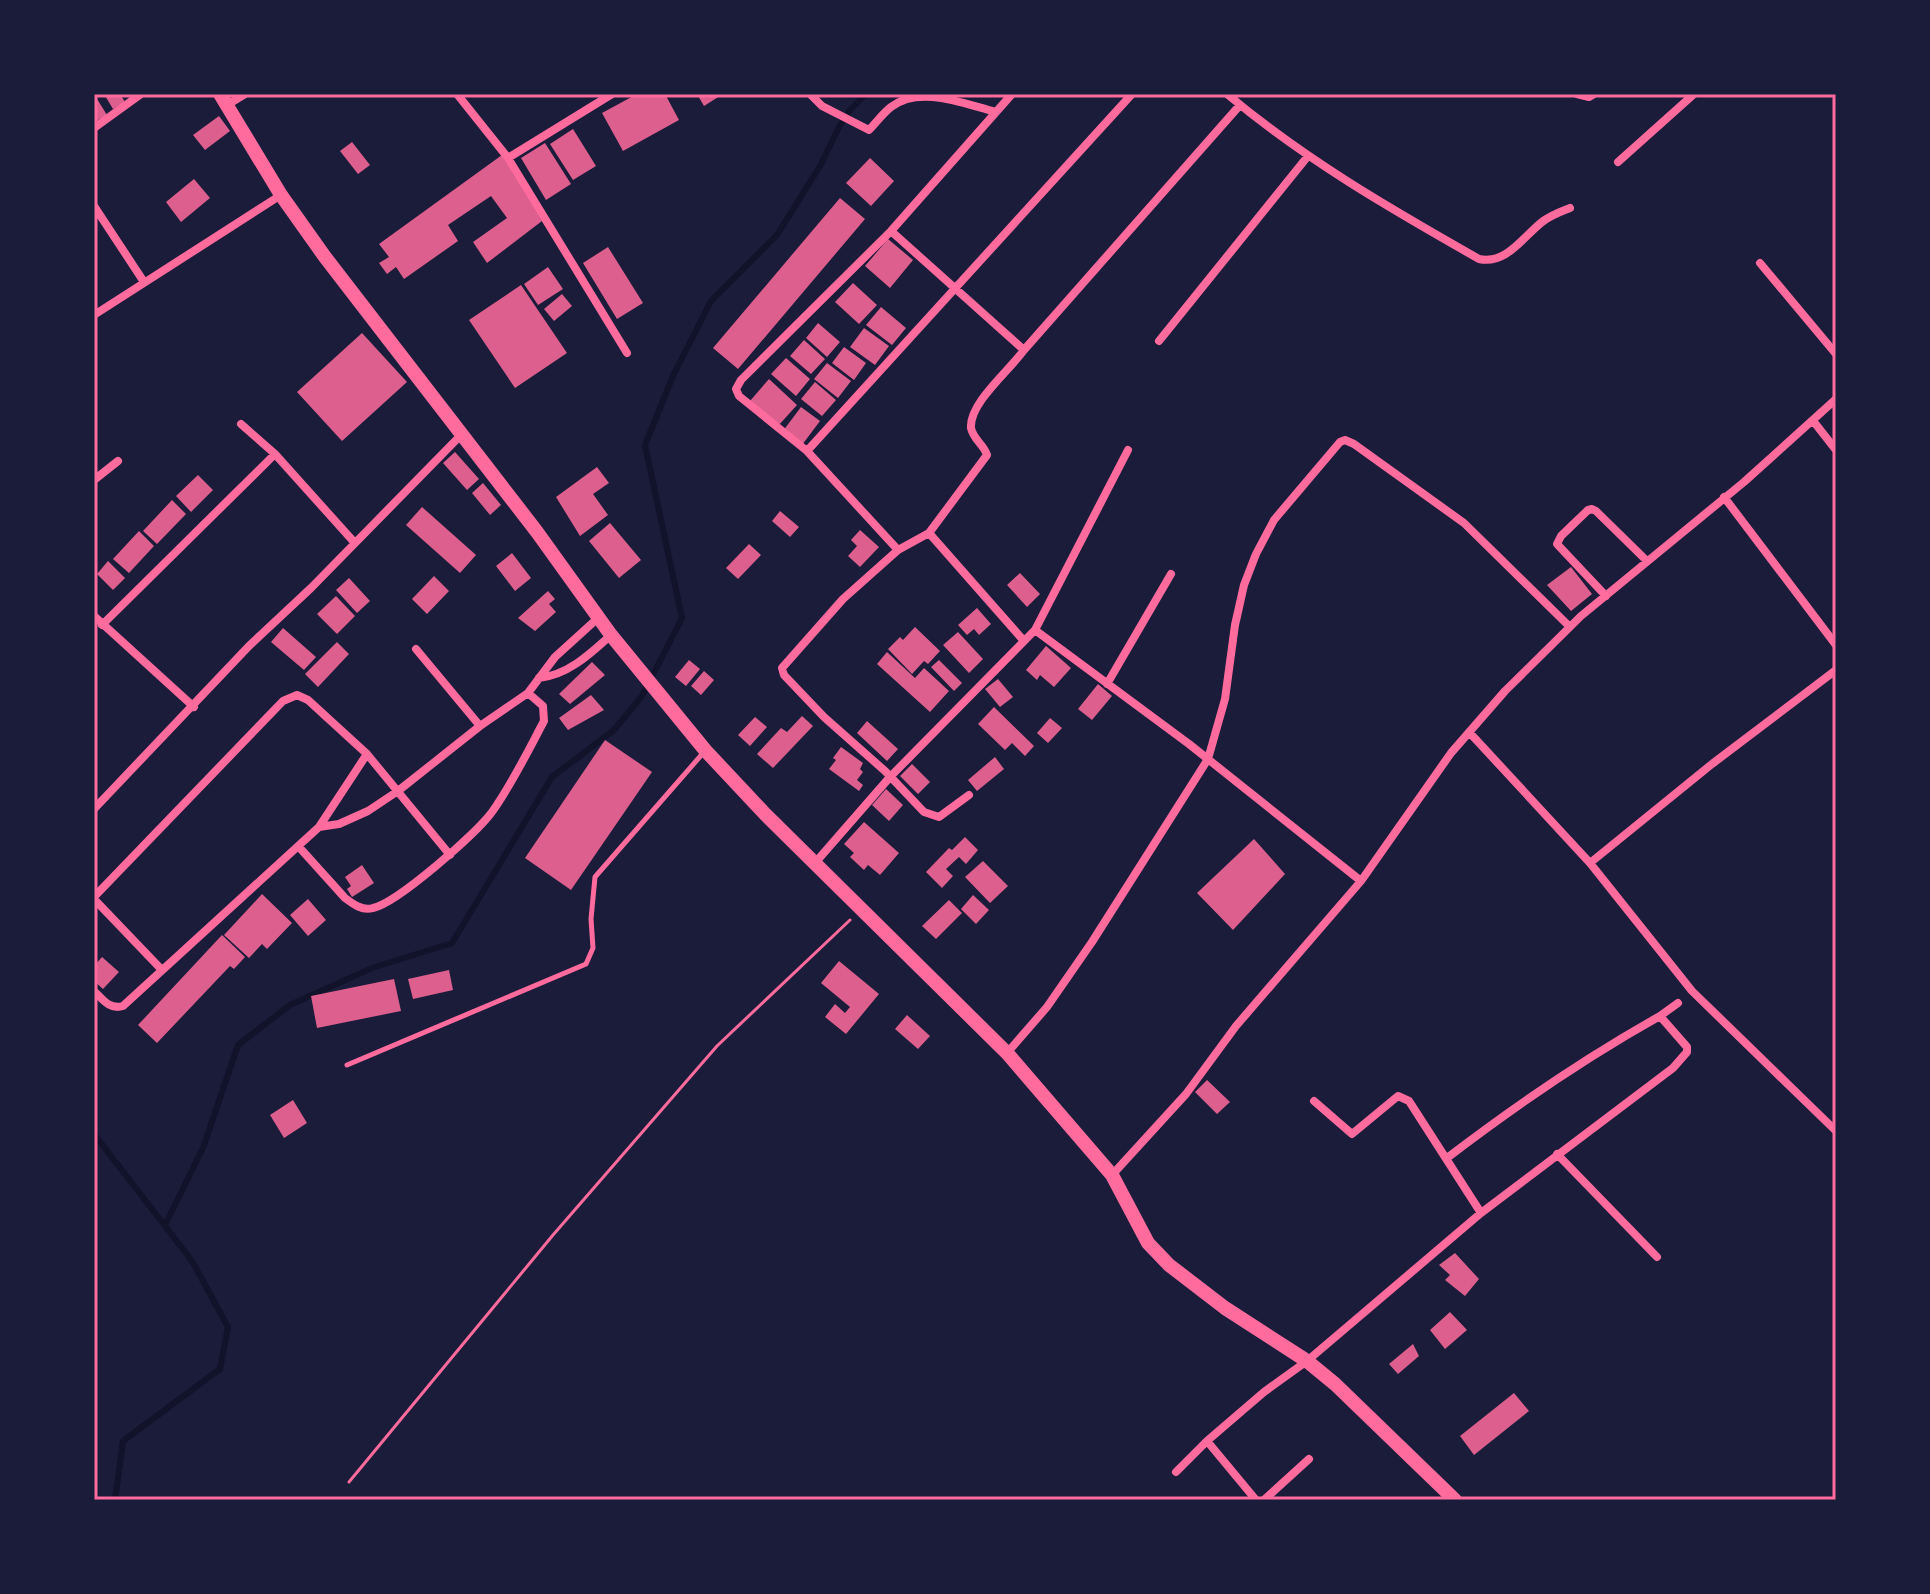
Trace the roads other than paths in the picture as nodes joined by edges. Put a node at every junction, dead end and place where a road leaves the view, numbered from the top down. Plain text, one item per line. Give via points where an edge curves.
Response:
1 (141, 94) edge
2 (245, 94) edge
3 (457, 94) edge
4 (612, 94) edge
5 (810, 94) edge
6 (1012, 94) edge
7 (1132, 94) edge
8 (1227, 94) edge
9 (1577, 94) edge
10 (1594, 94) edge
11 (1694, 94) edge
12 (223, 100) edge
13 (1240, 105) junction
14 (996, 112) junction
15 (94, 128) edge
16 (1308, 156) junction
17 (508, 158) junction
18 (1618, 162) dead end
19 (281, 195) junction
20 (94, 206) edge
21 (1570, 208) dead end
22 (891, 231) junction
23 (1760, 263) dead end
24 (144, 282) junction
25 (953, 289) junction
26 (94, 315) edge
27 (1159, 341) dead end
28 (1024, 350) junction
29 (627, 353) dead end
30 (1836, 354) edge
31 (1836, 399) edge
32 (1814, 422) junction
33 (241, 424) dead end
34 (462, 434) junction
35 (1128, 450) dead end
36 (1836, 450) edge
37 (807, 451) junction
38 (275, 454) junction
39 (118, 461) dead end
40 (94, 480) edge
41 (1724, 497) junction
42 (929, 533) junction
43 (354, 542) junction
44 (898, 550) junction
45 (1647, 561) junction
46 (1171, 574) dead end
47 (1606, 596) junction
48 (94, 616) edge
49 (598, 618) junction
50 (102, 625) junction
51 (1570, 627) junction
52 (1035, 630) junction
53 (611, 635) junction
54 (1024, 641) junction
55 (1836, 645) edge
56 (416, 649) dead end
57 (1836, 670) edge
58 (539, 678) junction
59 (1107, 684) junction
60 (528, 693) junction
61 (194, 707) junction
62 (480, 726) junction
63 (1469, 732) junction
64 (705, 750) junction
65 (367, 754) junction
66 (1202, 755) junction
67 (890, 777) junction
68 (398, 791) junction
69 (969, 795) dead end
70 (94, 809) edge
71 (319, 827) junction
72 (299, 847) junction
73 (450, 855) junction
74 (815, 863) junction
75 (1590, 863) junction
76 (1361, 881) junction
77 (94, 898) edge
78 (161, 969) junction
79 (94, 991) edge
80 (1678, 1003) dead end
81 (1660, 1016) junction
82 (1007, 1053) junction
83 (347, 1065) dead end
84 (1314, 1101) dead end
85 (1836, 1131) edge
86 (1557, 1154) junction
87 (1447, 1158) junction
88 (1112, 1175) junction
89 (1481, 1213) junction
90 (1657, 1257) dead end
91 (1307, 1361) junction
92 (1207, 1441) junction
93 (1309, 1459) dead end
94 (1176, 1472) dead end
95 (1256, 1500) edge
96 (1264, 1500) edge
97 (1455, 1500) edge

1 - 15 street
2 - 12 street
3 - 17 street
4 - 17 street
5 - 14 street via 869,130 906,98 933,97
6 - 14 street
7 - 25 street
8 - 13 street
9 - 10 street
11 - 18 street
12 - 19 main road
13 - 16 street
13 - 28 street
14 - 22 street
16 - 21 street via 1376,201 1488,261 1514,249 1542,222
16 - 27 street
17 - 29 street
19 - 24 street
19 - 34 main road
20 - 24 street
22 - 25 street
22 - 37 street via 736,389
23 - 30 street
24 - 26 street
25 - 28 street
25 - 37 street
28 - 42 street via 975,408 971,427 987,455
31 - 32 street
32 - 36 street
32 - 41 street
33 - 38 street
34 - 43 street
34 - 49 main road
35 - 52 street
37 - 44 street
38 - 43 street
38 - 50 street
39 - 40 street
41 - 45 street
41 - 55 street
42 - 44 street
42 - 54 street
43 - 61 street
44 - 67 street via 843,599 782,668 824,717
45 - 47 street
45 - 47 street via 1596,511 1588,510 1557,544
46 - 59 street
47 - 51 street
48 - 50 street
49 - 53 main road
49 - 58 street
50 - 61 street
51 - 63 street
51 - 66 street via 1464,523 1345,440 1262,540 1244,585 1225,699
52 - 54 street
52 - 59 street
53 - 58 street via 563,672
53 - 64 main road
54 - 67 street
56 - 62 street
57 - 75 street
58 - 60 street
59 - 66 street
60 - 62 street
60 - 73 street via 543,706 544,721 492,813
61 - 70 street
62 - 68 street
63 - 75 street
63 - 76 street
64 - 74 main road
64 - 83 lane via 595,877 593,948 586,964
65 - 68 street
65 - 71 street
65 - 77 street via 308,700 290,696
66 - 76 street
66 - 82 street via 1092,942
67 - 69 street via 931,816 939,817
67 - 74 street
68 - 71 street via 368,811
68 - 73 street
71 - 72 street
72 - 73 street via 345,898 365,909 382,904
72 - 78 street
74 - 82 main road
75 - 85 street via 1692,991
76 - 88 street via 1236,1026 1186,1094
77 - 78 street
78 - 79 street via 120,1007 108,1005
80 - 81 street
81 - 86 street via 1686,1044 1684,1057
81 - 87 street via 1519,1103
82 - 88 main road
84 - 87 street via 1352,1134 1398,1096 1404,1097
86 - 89 street
86 - 90 street
87 - 89 street
88 - 91 main road via 1148,1243 1169,1265
89 - 91 street
91 - 92 street
91 - 97 main road
92 - 94 street
92 - 95 street
93 - 96 street

